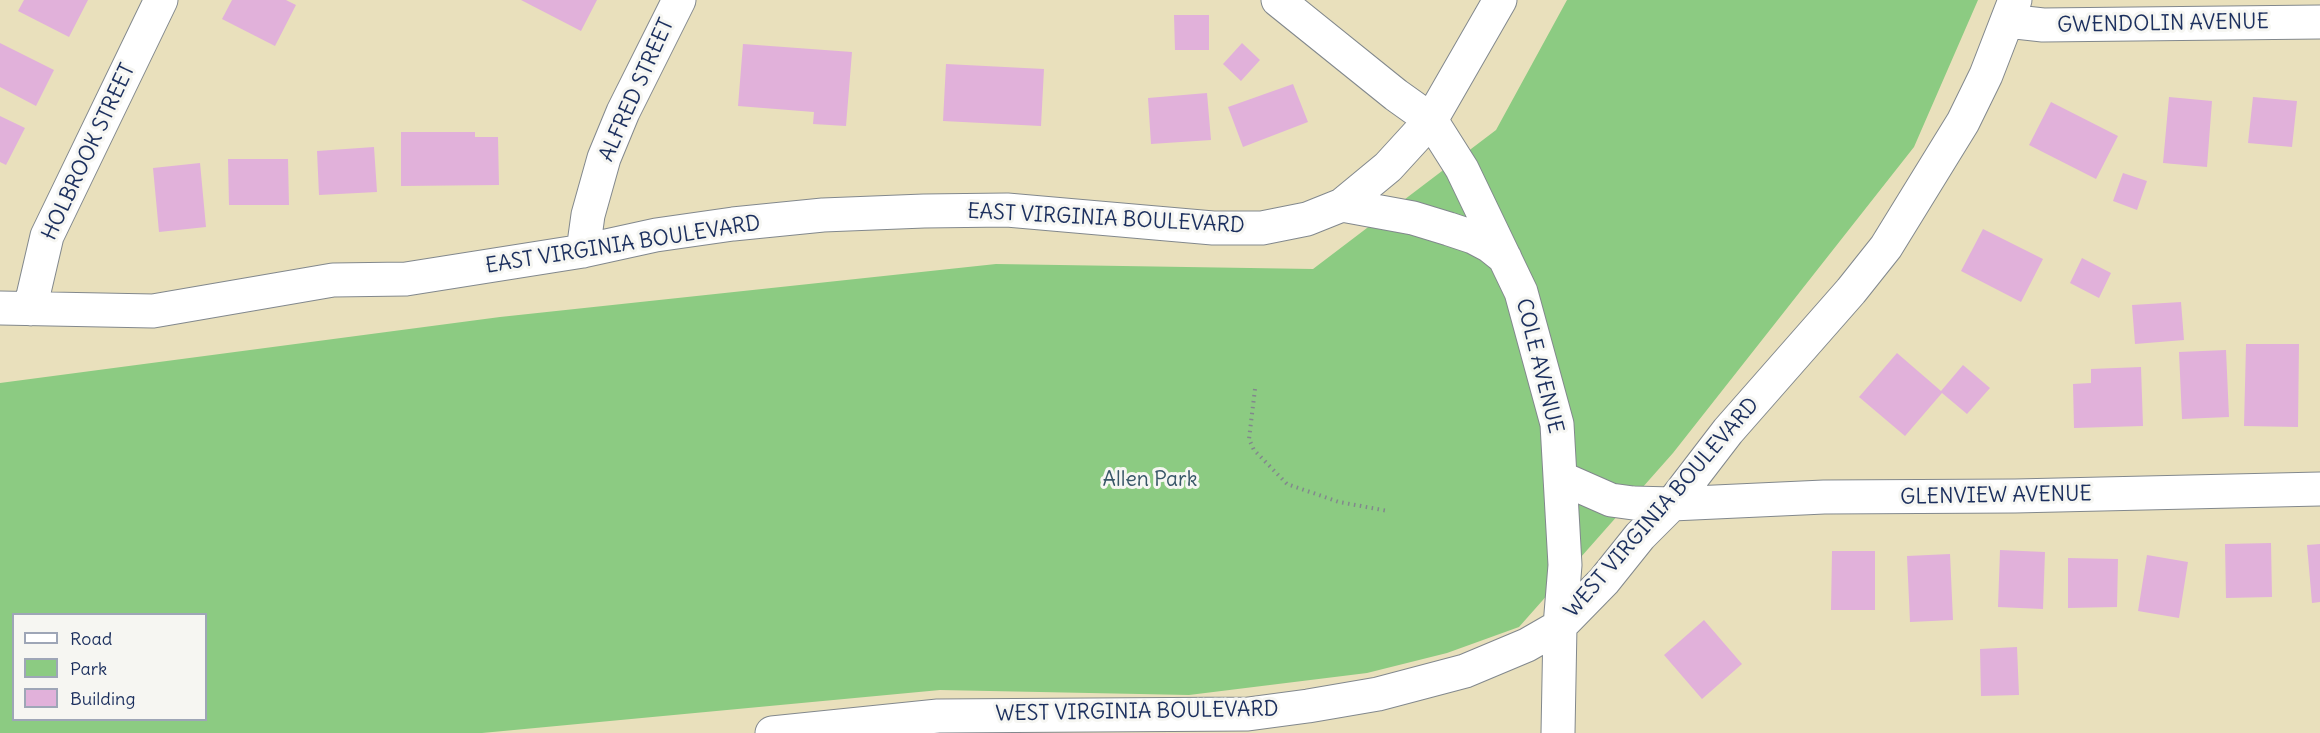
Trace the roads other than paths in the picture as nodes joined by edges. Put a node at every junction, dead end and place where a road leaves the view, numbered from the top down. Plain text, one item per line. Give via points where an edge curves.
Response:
1 (161, 0) edge
2 (679, 0) edge
3 (1278, 0) edge
4 (1500, 0) edge
5 (2011, 11) edge
6 (2320, 22) edge
7 (1431, 120) junction
8 (1342, 205) junction
9 (583, 251) junction
10 (1505, 258) junction
11 (15, 308) edge
12 (1561, 478) junction
13 (2320, 489) edge
14 (1672, 504) junction
15 (1560, 626) junction
16 (1097, 723) edge
17 (772, 733) edge
18 (1558, 733) edge

1 - 11 street, HOLBROOK STREET
2 - 9 street, ALFRED STREET via 604,158 588,215
3 - 7 street
4 - 7 street, EAST VIRGINIA BOULEVARD
5 - 6 street, GWENDOLIN AVENUE via 2043,25
5 - 14 street, WEST VIRGINIA BOULEVARD via 1963,122 1886,248 1728,432
7 - 8 street, EAST VIRGINIA BOULEVARD via 1388,167
7 - 10 street, COLE AVENUE via 1462,170
8 - 9 street, EAST VIRGINIA BOULEVARD via 1307,219 1262,228 1212,228 1007,210 823,215 656,235
8 - 10 street via 1449,229 1473,237
9 - 11 street, EAST VIRGINIA BOULEVARD via 406,279 333,280 153,311
10 - 12 street, COLE AVENUE via 1521,292 1544,372 1557,424
12 - 14 street via 1611,500
12 - 15 street, COLE AVENUE via 1564,565
13 - 14 street, GLENVIEW AVENUE via 1824,497
14 - 15 street, WEST VIRGINIA BOULEVARD
15 - 16 street, WEST VIRGINIA BOULEVARD via 1465,672 1378,694 1248,714
15 - 18 street, COLE AVENUE
16 - 17 street, WEST VIRGINIA BOULEVARD via 938,716

